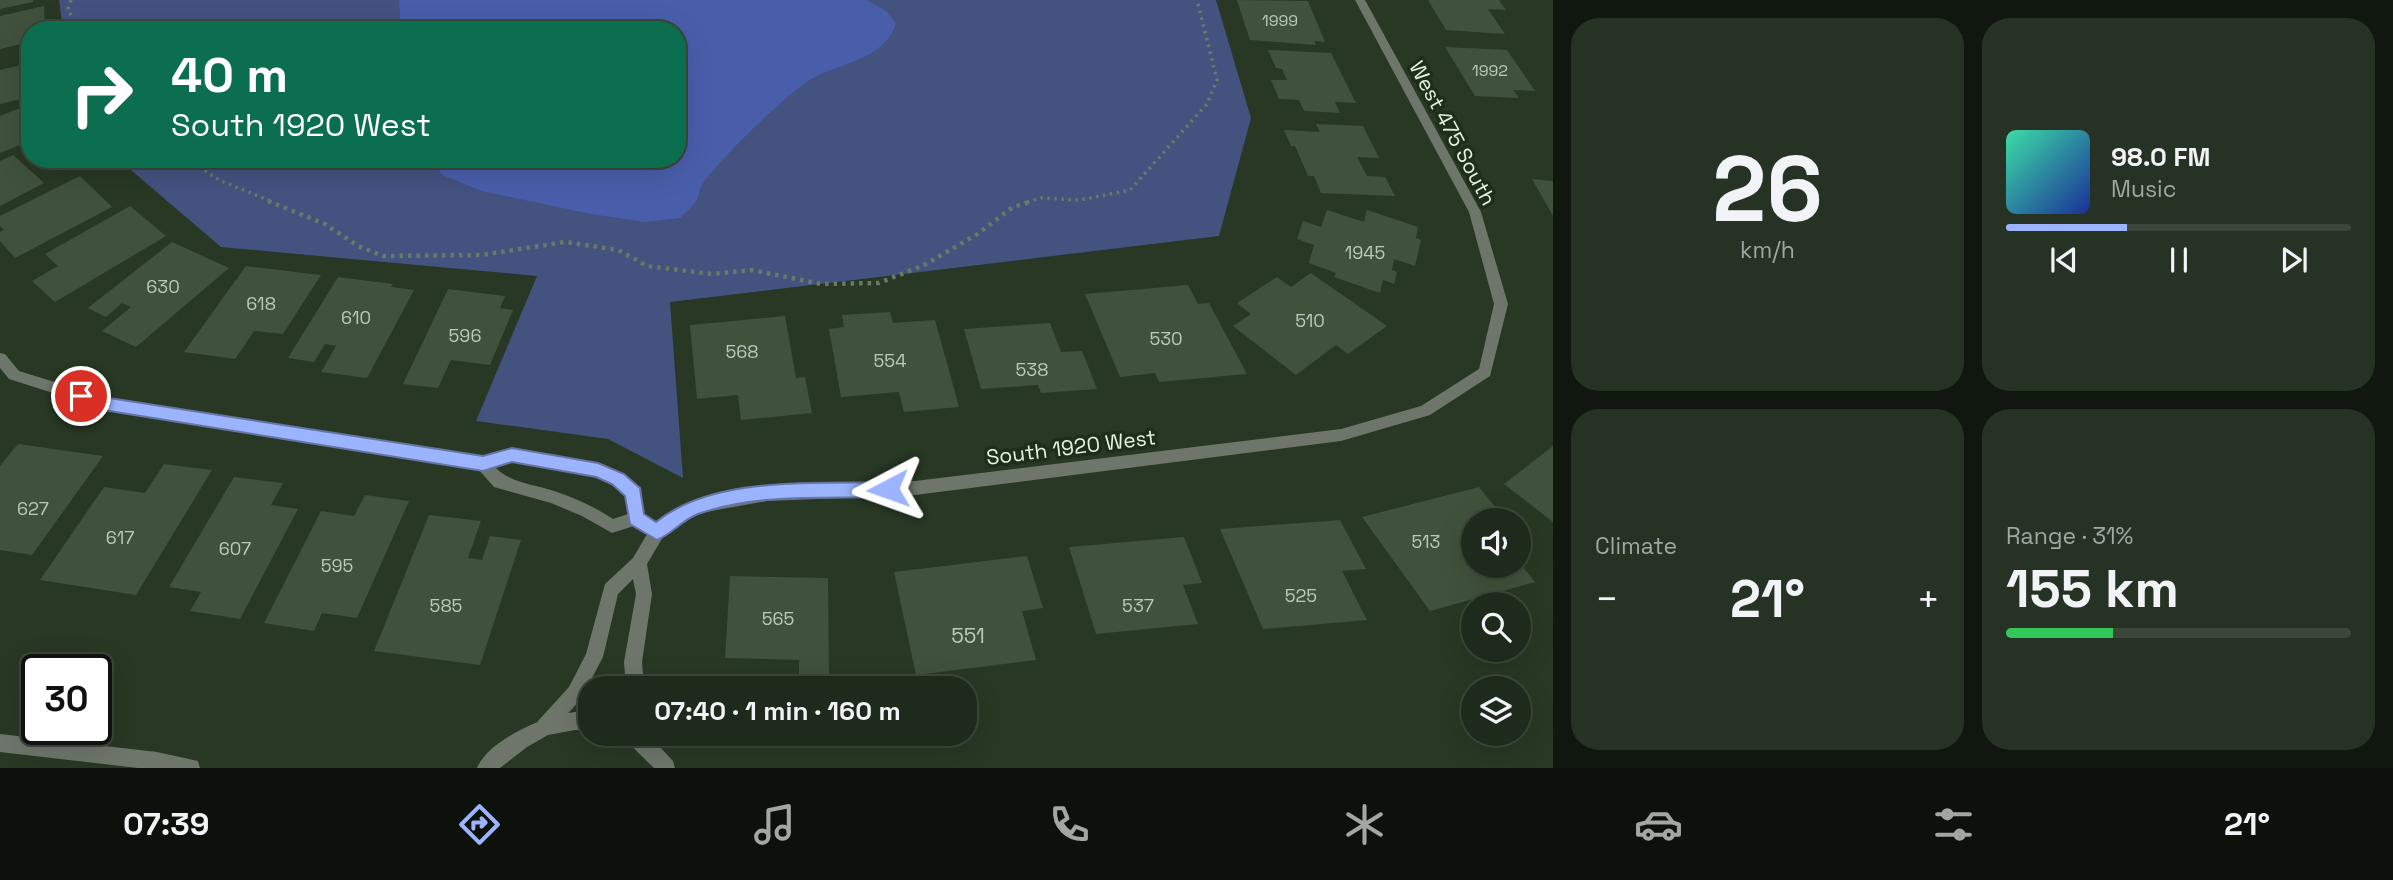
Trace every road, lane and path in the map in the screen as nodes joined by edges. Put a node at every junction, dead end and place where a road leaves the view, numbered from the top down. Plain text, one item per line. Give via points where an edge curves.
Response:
1 (71, 0) edge
2 (1197, 0) edge
3 (1360, 0) edge
4 (74, 21) edge
5 (201, 168) edge
6 (0, 358) edge
7 (1485, 372) joint
8 (483, 464) junction
9 (636, 519) junction
10 (657, 532) junction
11 (639, 563) junction
12 (634, 676) edge
13 (578, 721) edge
14 (544, 727) junction
15 (0, 743) edge
16 (646, 746) edge
17 (191, 768) edge
18 (486, 768) edge
19 (666, 768) edge

1 - 4 path via 68,9
2 - 5 path via 1217,80 1207,104 1130,190 1080,200 1041,198 1013,207 976,235 879,283 821,284 752,270 712,274 647,266 618,250 565,243 482,255 383,256 325,224 221,181
3 - 7 street, West 475 South via 1475,212 1501,304
6 - 8 street via 14,375 103,403
7 - 10 street, South 1920 West via 1425,411 1341,435 915,488 733,498 679,514
8 - 9 street via 499,482 553,497 612,526
8 - 9 street via 512,455 598,470 634,493
9 - 10 street
10 - 11 street, South 1920 West
11 - 12 street via 644,594
11 - 14 street, South 1920 West via 611,590 594,657 575,693
13 - 14 street
14 - 18 street via 516,741
15 - 17 street
16 - 19 street

